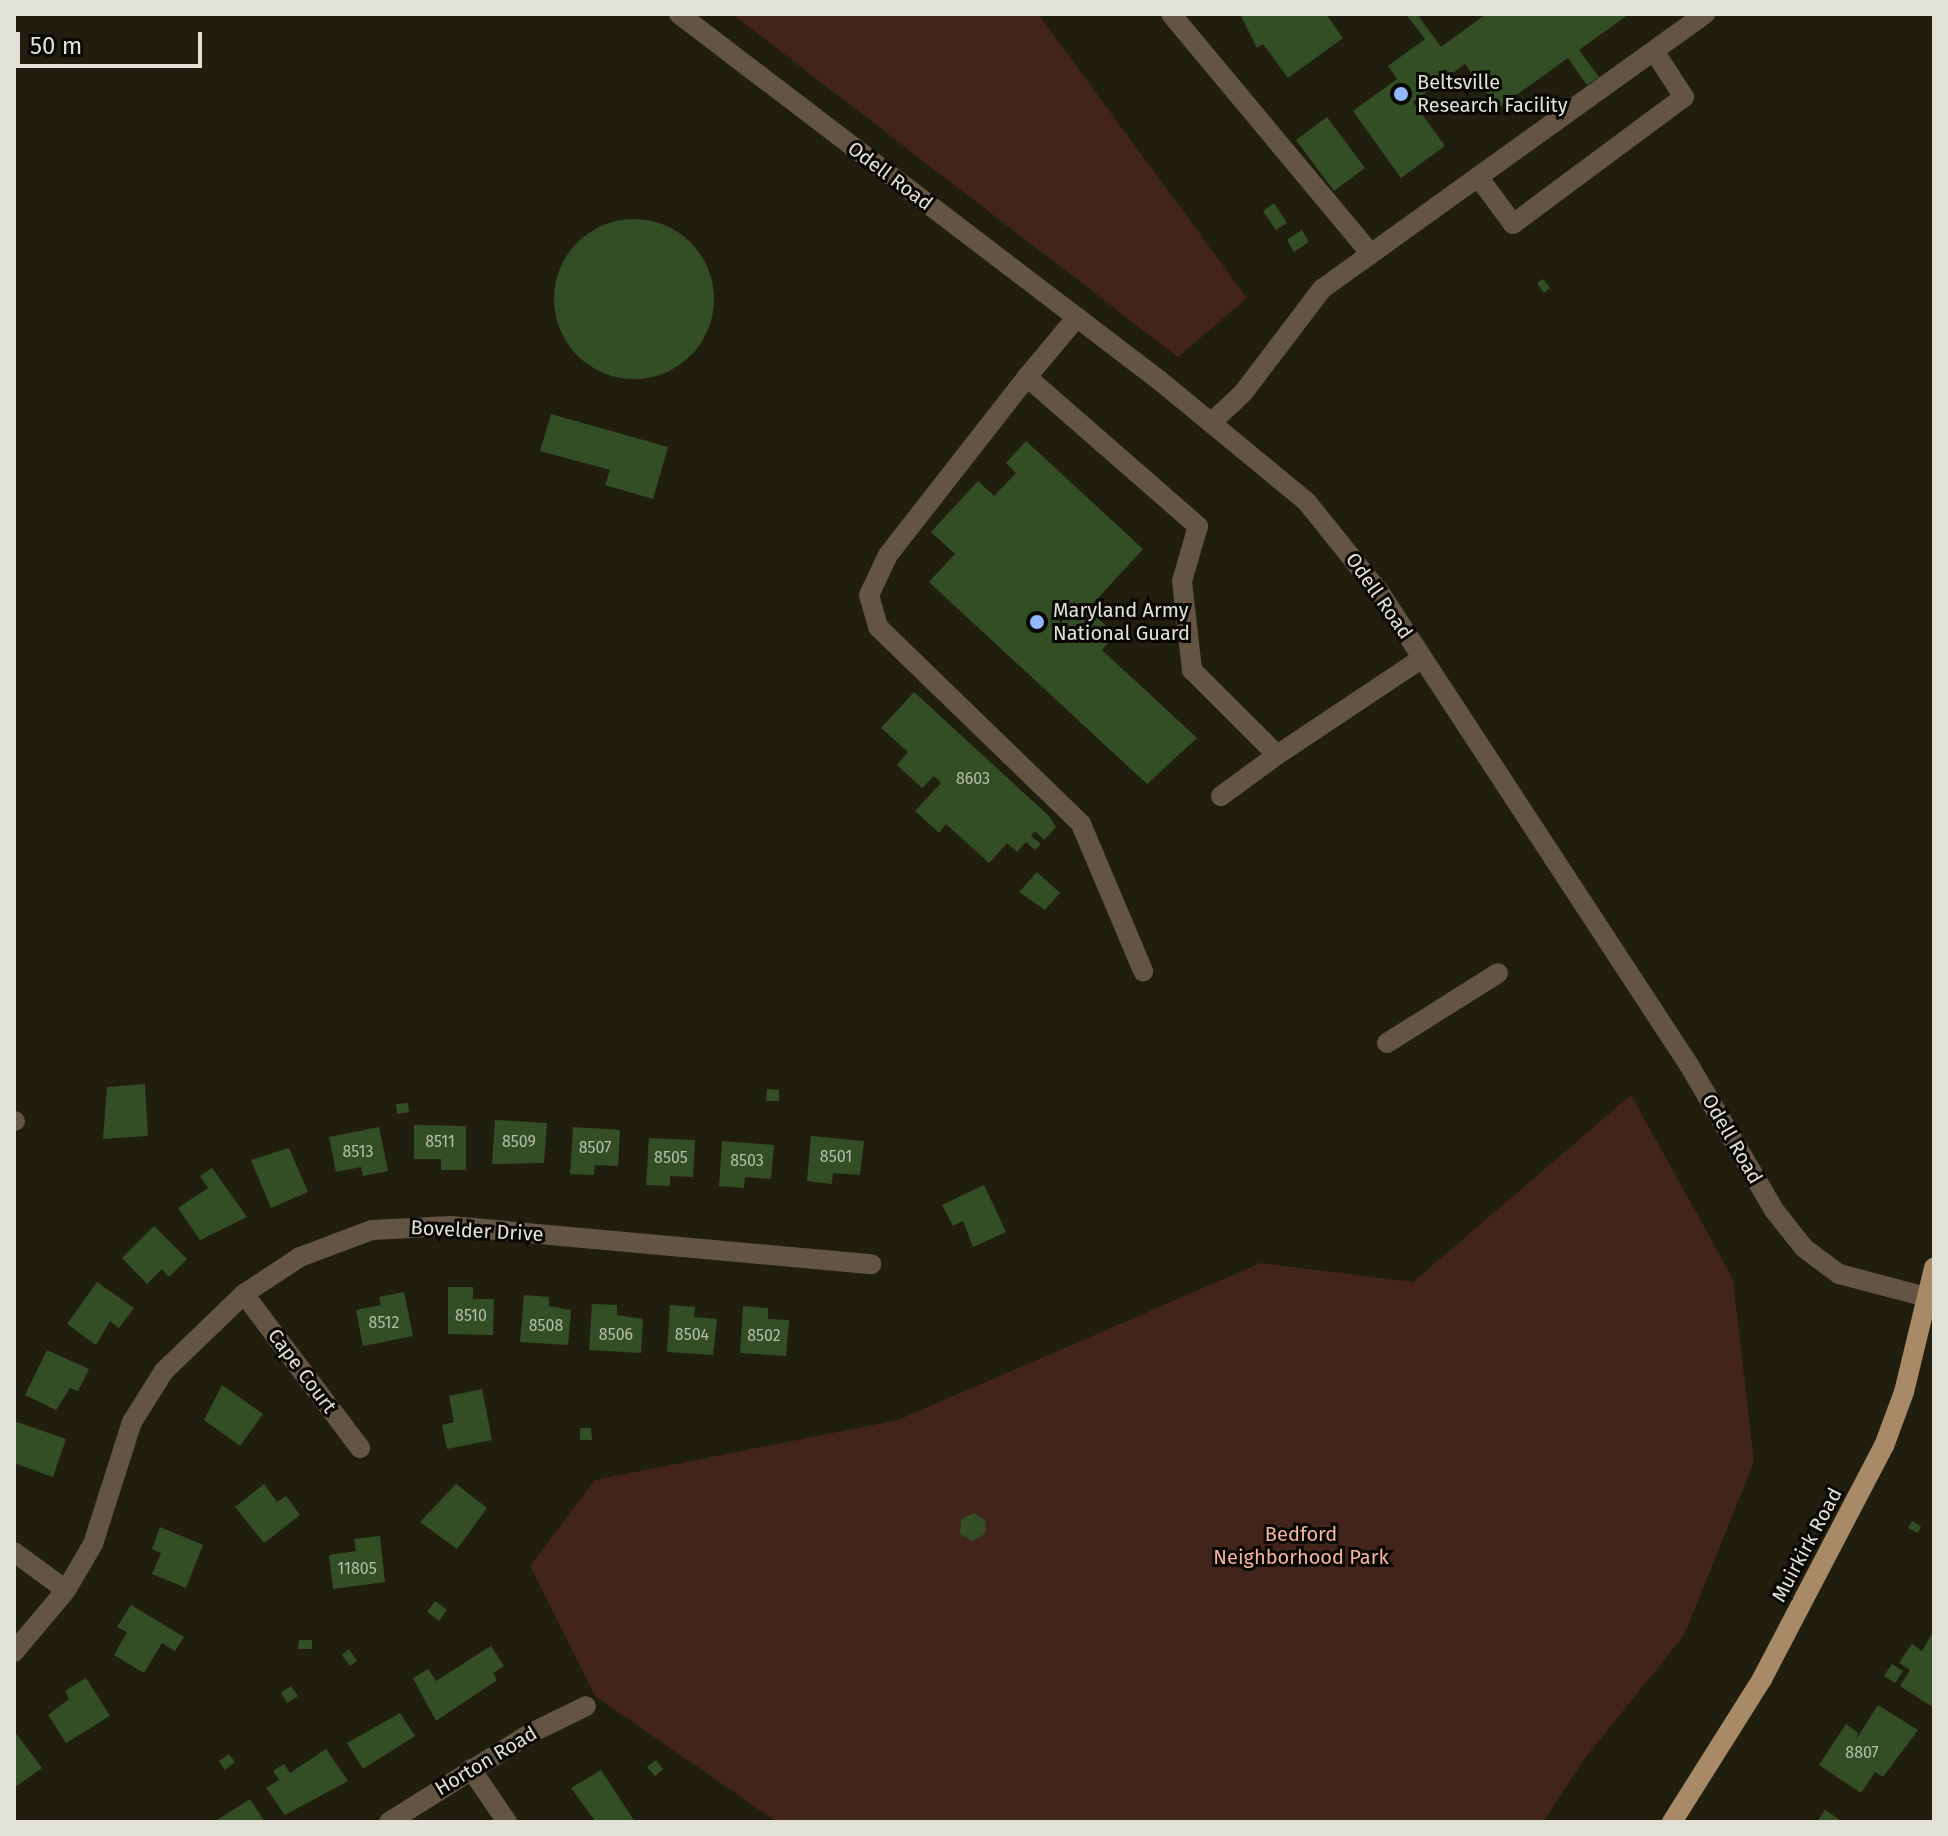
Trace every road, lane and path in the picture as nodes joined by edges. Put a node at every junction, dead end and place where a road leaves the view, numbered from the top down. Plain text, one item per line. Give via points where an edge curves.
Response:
1 (679, 14) edge
2 (1171, 14) edge
3 (1705, 14) edge
4 (1654, 51) junction
5 (1479, 178) junction
6 (1371, 254) junction
7 (1077, 317) junction
8 (1027, 377) junction
9 (1212, 422) junction
10 (1421, 659) junction
11 (1277, 755) junction
12 (1221, 796) dead end
13 (1143, 971) dead end
14 (1498, 973) dead end
15 (1387, 1043) dead end
16 (871, 1264) dead end
17 (1934, 1268) edge
18 (244, 1294) junction
19 (1931, 1298) edge
20 (360, 1448) dead end
21 (14, 1552) edge
22 (66, 1590) junction
23 (14, 1652) edge
24 (586, 1706) dead end
25 (471, 1769) junction
26 (389, 1822) edge
27 (507, 1822) edge
28 (1672, 1822) edge

1 - 7 street, Odell Road
2 - 6 street
3 - 4 street
4 - 5 street
4 - 5 street via 1684,97 1513,224
5 - 6 street
6 - 9 street via 1322,289 1243,393
7 - 8 street
7 - 9 street, Odell Road
8 - 11 street via 1198,526 1182,581 1192,670
8 - 13 street via 888,555 869,595 878,627 1081,824
9 - 10 street, Odell Road via 1306,501 1380,593
10 - 11 street
10 - 19 street, Odell Road via 1689,1065 1774,1210 1804,1248 1839,1274
11 - 12 street
14 - 15 street
16 - 18 street, Bovelder Drive via 504,1228 409,1227 337,1240 269,1273
17 - 19 main road, Muirkirk Road
18 - 20 street, Cape Court
18 - 22 street, Bovelder Drive via 192,1340 146,1396 132,1422 93,1544
19 - 28 main road, Muirkirk Road via 1904,1392 1864,1488 1762,1679
21 - 22 street
22 - 23 street, Bovelder Drive
24 - 25 street, Horton Road
25 - 26 street, Horton Road
25 - 27 street

